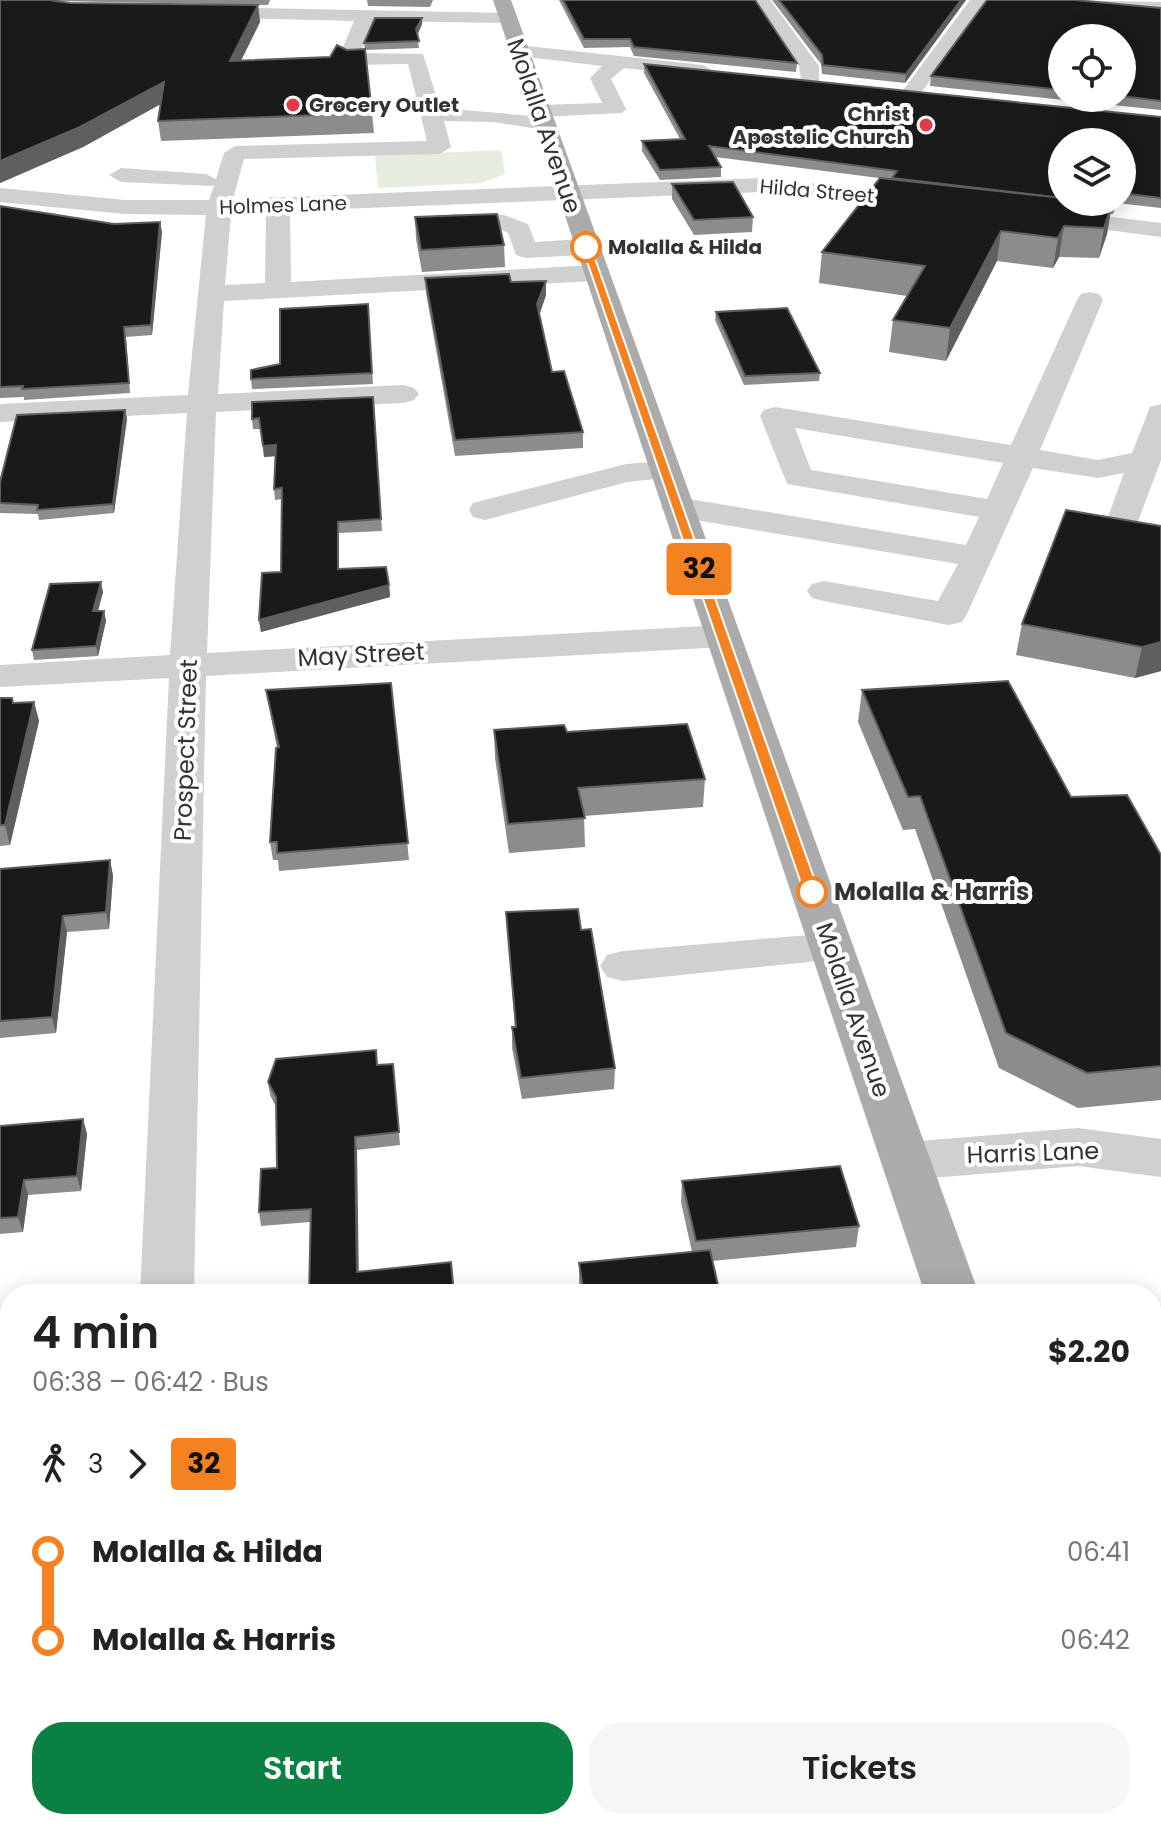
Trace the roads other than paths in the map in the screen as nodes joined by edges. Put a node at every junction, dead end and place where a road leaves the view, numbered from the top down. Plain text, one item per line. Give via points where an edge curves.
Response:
1 (761, 0) edge
2 (979, 0) edge
3 (1071, 0) edge
4 (1161, 8) edge
5 (504, 9) edge
6 (181, 13) edge
7 (366, 15) junction
8 (693, 50) edge
9 (518, 51) junction
10 (620, 62) junction
11 (643, 65) junction
12 (731, 74) edge
13 (600, 78) junction
14 (680, 81) edge
15 (808, 82) edge
16 (942, 96) edge
17 (539, 111) junction
18 (431, 114) junction
19 (365, 149) junction
20 (635, 164) dead end
21 (365, 174) dead end
22 (121, 175) dead end
23 (256, 179) dead end
24 (225, 181) junction
25 (649, 190) junction
26 (567, 193) junction
27 (0, 195) edge
28 (955, 205) edge
29 (219, 208) junction
30 (1017, 213) edge
31 (278, 218) junction
32 (353, 226) dead end
33 (308, 228) dead end
34 (1161, 230) edge
35 (591, 260) junction
36 (278, 291) junction
37 (212, 294) junction
38 (1090, 300) dead end
39 (404, 394) dead end
40 (202, 404) junction
41 (0, 413) edge
42 (1161, 413) edge
43 (1021, 457) junction
44 (1146, 459) junction
45 (671, 488) junction
46 (485, 510) dead end
47 (998, 511) junction
48 (1119, 533) edge
49 (978, 557) junction
50 (824, 591) dead end
51 (723, 636) junction
52 (188, 665) junction
53 (0, 676) edge
54 (832, 948) junction
55 (623, 966) dead end
56 (1161, 1158) edge
57 (906, 1161) junction
58 (167, 1284) edge
59 (949, 1284) edge

1 - 15 street via 809,66
2 - 16 street via 904,92
3 - 4 street
5 - 7 street
5 - 9 main road, Molalla Avenue
6 - 7 street
7 - 18 street via 348,59 416,58
8 - 11 street via 653,49
9 - 10 street
9 - 17 main road, Molalla Avenue
10 - 11 street
10 - 13 street
11 - 12 street
13 - 14 street
13 - 17 street via 615,109
17 - 18 street
17 - 18 street via 495,106
17 - 26 main road, Molalla Avenue
18 - 19 street via 440,147
19 - 21 street
19 - 24 street via 235,153
20 - 25 street
22 - 24 street
23 - 24 street
24 - 29 street, Prospect Street
25 - 26 street, Hilda Street
25 - 28 street, Hilda Street via 755,176
26 - 31 street, Holmes Lane
26 - 35 main road, Molalla Avenue
27 - 29 street, Holmes Lane via 125,207
29 - 31 street, Holmes Lane
29 - 37 street, Prospect Street
30 - 34 street
31 - 33 street
31 - 36 street
32 - 35 street via 488,220 519,229 525,250
35 - 36 street
35 - 45 main road, Molalla Avenue
36 - 37 street
37 - 40 street, Prospect Street
38 - 43 street
39 - 40 street
40 - 41 street
40 - 52 street, Prospect Street
42 - 44 street
43 - 44 street via 1098,469
43 - 47 street
43 - 47 street via 775,416 798,477
44 - 48 street
45 - 46 street via 626,473
45 - 49 street
45 - 51 main road, Molalla Avenue
47 - 49 street
49 - 50 street via 949,614
51 - 52 street, May Street
51 - 54 main road, Molalla Avenue
52 - 53 street, May Street
52 - 58 street, Prospect Street
54 - 55 street
54 - 57 main road, Molalla Avenue
56 - 57 street, Harris Lane via 1078,1147
57 - 59 main road, Molalla Avenue

